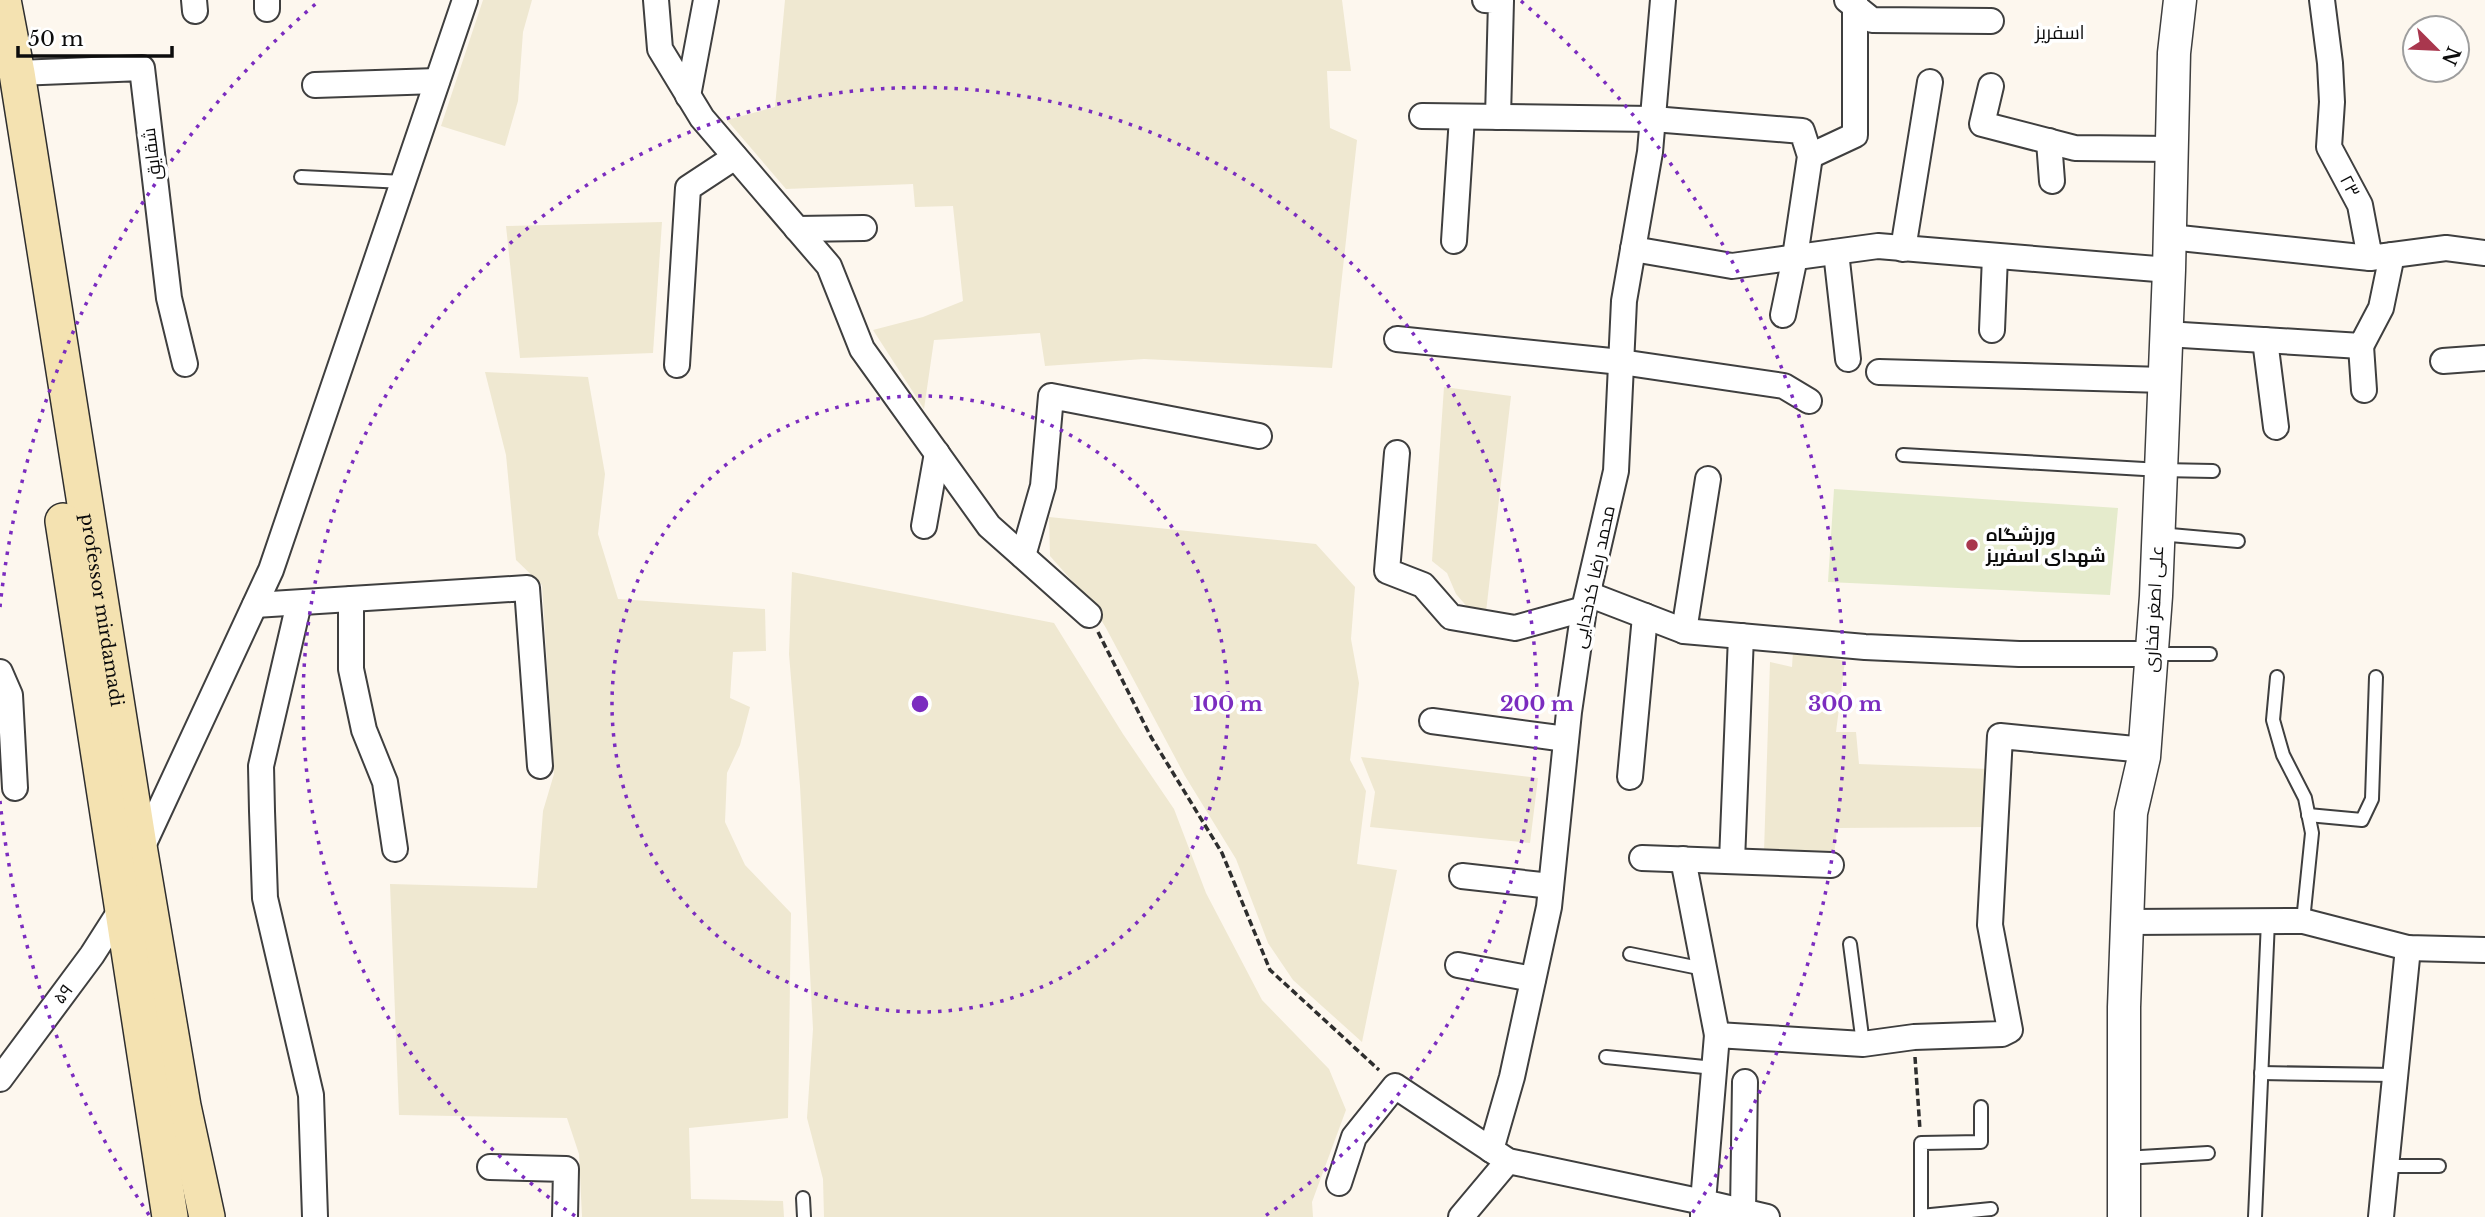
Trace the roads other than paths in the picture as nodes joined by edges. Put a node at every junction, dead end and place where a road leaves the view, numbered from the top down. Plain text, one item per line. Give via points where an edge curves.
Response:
1 (3, 0) edge
2 (465, 0) edge
3 (656, 0) edge
4 (706, 0) edge
5 (1485, 0) edge
6 (1663, 0) edge
7 (2180, 0) edge
8 (2322, 0) edge
9 (1852, 2) edge
10 (1904, 10) edge
11 (1991, 21) dead end
12 (17, 73) junction
13 (438, 81) junction
14 (1930, 82) dead end
15 (315, 85) dead end
16 (1991, 86) dead end
17 (688, 96) junction
18 (0, 109) edge
19 (1422, 116) dead end
20 (1462, 117) junction
21 (1498, 117) junction
22 (1653, 119) junction
23 (2049, 141) junction
24 (2172, 149) junction
25 (1810, 156) junction
26 (735, 157) junction
27 (301, 177) dead end
28 (2052, 181) dead end
29 (404, 182) junction
30 (864, 228) dead end
31 (797, 229) junction
32 (2170, 237) junction
33 (1454, 241) dead end
34 (1903, 248) junction
35 (1633, 249) junction
36 (1836, 252) junction
37 (2485, 253) edge
38 (1995, 256) junction
39 (1795, 257) junction
40 (2381, 257) junction
41 (2169, 270) junction
42 (1783, 316) dead end
43 (1992, 330) dead end
44 (2166, 334) junction
45 (1398, 339) dead end
46 (2266, 340) junction
47 (2361, 345) junction
48 (2485, 358) edge
49 (1848, 359) dead end
50 (2444, 360) dead end
51 (1621, 362) junction
52 (185, 364) dead end
53 (677, 365) dead end
54 (1879, 372) dead end
55 (2164, 380) junction
56 (2364, 390) dead end
57 (1809, 401) dead end
58 (2276, 426) dead end
59 (1259, 436) dead end
60 (937, 453) junction
61 (1397, 453) dead end
62 (1903, 454) dead end
63 (2161, 470) junction
64 (2213, 471) dead end
65 (1709, 479) dead end
66 (923, 526) dead end
67 (2158, 534) junction
68 (2238, 541) dead end
69 (1023, 556) junction
70 (351, 599) junction
71 (1586, 601) junction
72 (299, 603) junction
73 (256, 605) junction
74 (1089, 615) road end
75 (1645, 616) junction
76 (1684, 631) junction
77 (1741, 636) junction
78 (2152, 654) junction
79 (2210, 654) dead end
80 (0, 672) edge
81 (2277, 677) dead end
82 (2376, 677) dead end
83 (1432, 721) dead end
84 (1566, 739) junction
85 (2145, 750) junction
86 (540, 766) dead end
87 (1630, 777) dead end
88 (15, 788) dead end
89 (2308, 815) junction
90 (395, 849) dead end
91 (140, 852) junction
92 (1642, 858) dead end
93 (1683, 859) junction
94 (1732, 861) junction
95 (1831, 865) dead end
96 (1462, 876) dead end
97 (1551, 886) junction
98 (122, 908) junction
99 (2303, 920) junction
100 (2268, 921) junction
101 (2129, 922) junction
102 (1850, 944) dead end
103 (2408, 948) junction
104 (2485, 950) edge
105 (1630, 954) dead end
106 (1458, 965) dead end
107 (1704, 970) junction
108 (1533, 979) junction
109 (1717, 1035) junction
110 (1863, 1044) junction
111 (1606, 1057) dead end
112 (1714, 1068) junction
113 (2261, 1073) junction
114 (2394, 1075) junction
115 (0, 1079) edge
116 (1745, 1082) dead end
117 (1981, 1107) dead end
118 (2208, 1153) dead end
119 (1500, 1155) junction
120 (2123, 1158) junction
121 (2385, 1166) junction
122 (2439, 1166) dead end
123 (490, 1167) dead end
124 (1339, 1183) dead end
125 (803, 1198) dead end
126 (1703, 1209) edge
127 (1991, 1209) dead end
128 (1755, 1214) edge
129 (170, 1217) edge
130 (207, 1217) edge
131 (315, 1217) edge
132 (565, 1217) edge
133 (804, 1217) edge
134 (1461, 1217) edge
135 (1921, 1217) edge
136 (2124, 1217) edge
137 (2255, 1217) edge
138 (2381, 1217) edge

1 - 12 main road, professor mirdamadi
2 - 13 street
3 - 17 street via 660,49
4 - 17 street
5 - 21 street via 1502,1
6 - 22 street, محمد رضا کدخدایی
7 - 24 street, علی اصغر فخاری
8 - 40 street, ۲۳ via 2332,102 2329,147
9 - 10 street via 1872,20
9 - 25 street via 1855,135
10 - 11 street
12 - 52 street, شقایق via 142,68 169,298
12 - 91 main road, professor mirdamadi
13 - 15 street
13 - 29 street
14 - 34 street
16 - 23 street via 1982,124
17 - 26 street
18 - 98 main road, professor mirdamadi
19 - 20 street
20 - 21 street
20 - 33 street
21 - 22 street
22 - 25 street via 1802,131
22 - 35 street, محمد رضا کدخدایی
23 - 24 street via 2075,148
23 - 28 street
24 - 32 street, علی اصغر فخاری
25 - 39 street
26 - 31 street
26 - 53 street via 688,188
27 - 29 lane
29 - 73 street
30 - 31 street
31 - 60 street via 830,266 862,349
32 - 40 street
32 - 41 street, علی اصغر فخاری
34 - 36 street
34 - 38 street
35 - 39 street via 1732,266
35 - 51 street, محمد رضا کدخدایی
36 - 39 street
36 - 49 street
37 - 40 street via 2446,248
38 - 41 street
38 - 43 street
39 - 42 street
40 - 47 street via 2381,308
41 - 44 street, علی اصغر فخاری
44 - 46 street
44 - 55 street, علی اصغر فخاری
45 - 51 street
46 - 47 street
46 - 58 street
47 - 56 street
48 - 50 street
51 - 57 street via 1784,386
51 - 71 street, محمد رضا کدخدایی via 1616,471
54 - 55 street
55 - 63 street, علی اصغر فخاری
59 - 69 street via 1051,396 1043,486
60 - 66 street
60 - 69 street via 989,526
61 - 71 street via 1387,571 1423,585 1451,617 1515,628
62 - 63 lane
63 - 64 lane
63 - 67 street, علی اصغر فخاری
65 - 76 street
67 - 68 lane
67 - 78 street, علی اصغر فخاری
69 - 74 street
70 - 72 street
70 - 86 street via 527,588
70 - 90 street via 351,669 364,730 385,782
71 - 75 street
71 - 84 street, محمد رضا کدخدایی
72 - 73 street
72 - 131 street via 261,766 261,800 265,898 312,1095
73 - 91 street
75 - 76 street
75 - 87 street
76 - 77 street
77 - 78 street via 2006,654
77 - 94 street
78 - 79 lane
78 - 85 street, علی اصغر فخاری
80 - 88 street via 10,695
81 - 89 lane via 2273,719
82 - 89 lane via 2372,799 2362,820
83 - 84 street
84 - 97 street, محمد رضا کدخدایی
85 - 101 street, علی اصغر فخاری via 2131,813
85 - 110 street via 2000,736 1990,925 2010,1030
89 - 99 lane via 2312,833
91 - 130 main road, professor mirdamadi
92 - 93 street
93 - 94 street
93 - 107 street
94 - 95 street
96 - 97 street
97 - 108 street, محمد رضا کدخدایی
98 - 115 street, ۵۹
98 - 129 main road, professor mirdamadi
99 - 100 street
99 - 103 street
100 - 101 street
100 - 113 lane
101 - 120 street, علی اصغر فخاری
102 - 110 lane
103 - 104 street
103 - 114 street
105 - 107 lane
106 - 108 street
107 - 109 street
108 - 119 street, محمد رضا کدخدایی
109 - 110 street
109 - 112 street
111 - 112 lane
112 - 126 street
113 - 114 lane
113 - 137 lane
114 - 121 street
116 - 128 street
117 - 135 lane via 1980,1142 1921,1143
118 - 120 lane
119 - 124 street via 1395,1086 1354,1137
119 - 126 street
119 - 134 street
120 - 136 street, علی اصغر فخاری
121 - 122 lane
121 - 138 street
123 - 132 street via 566,1169
125 - 133 lane
126 - 128 street
127 - 135 lane

